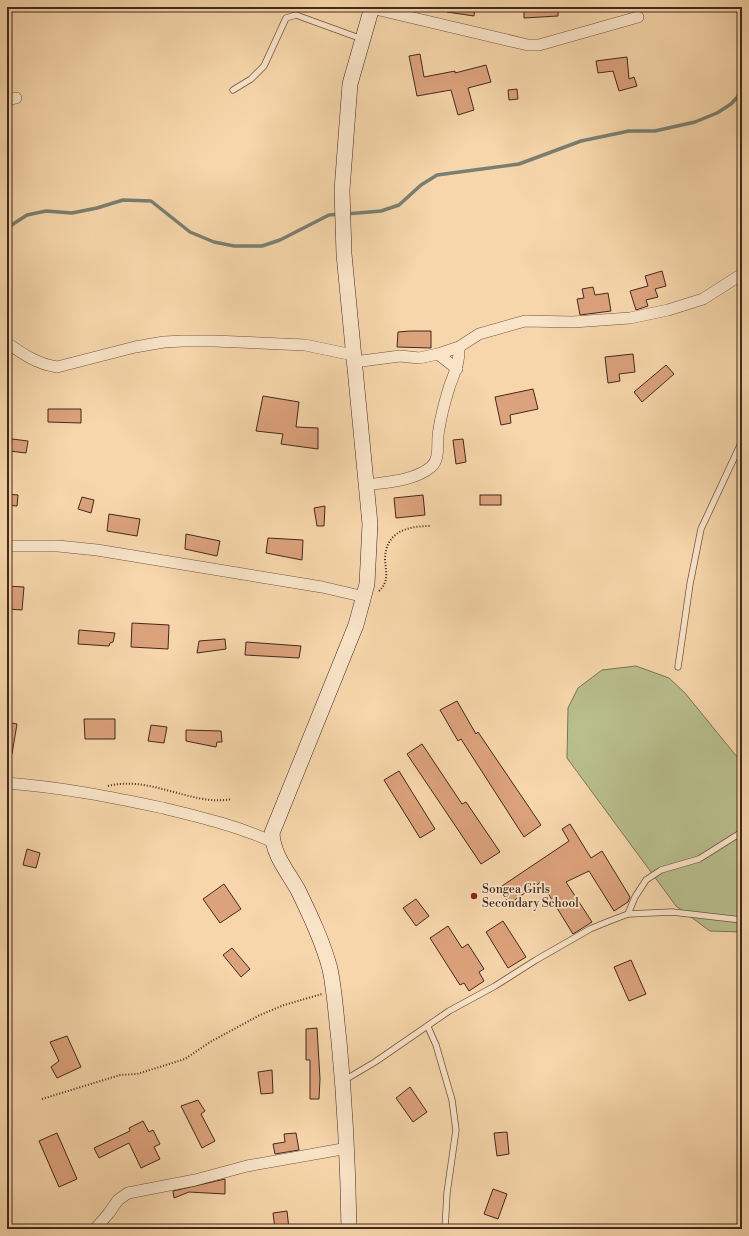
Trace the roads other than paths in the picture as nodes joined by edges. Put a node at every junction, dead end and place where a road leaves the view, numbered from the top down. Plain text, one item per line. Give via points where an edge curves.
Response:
1 (371, 8) edge
2 (638, 18) dead end
3 (362, 39) junction
4 (233, 90) dead end
5 (742, 274) edge
6 (7, 343) edge
7 (459, 346) junction
8 (438, 354) junction
9 (354, 358) junction
10 (457, 369) junction
11 (742, 441) edge
12 (366, 485) junction
13 (7, 546) edge
14 (365, 596) junction
15 (678, 667) dead end
16 (7, 783) edge
17 (742, 832) edge
18 (272, 842) junction
19 (628, 914) junction
20 (742, 920) edge
21 (428, 1026) junction
22 (343, 1081) junction
23 (348, 1148) junction
24 (95, 1229) edge
25 (349, 1229) edge
26 (445, 1229) edge

1 - 2 street via 528,45 540,45
1 - 3 street
3 - 4 lane via 296,15 289,16 264,66 251,79
3 - 9 street via 350,84 342,190 343,235
5 - 7 street via 703,299 668,310 630,318 573,322 525,321 479,334
6 - 9 street via 22,355 57,367 135,347 183,341 305,345
7 - 8 street
7 - 10 street
8 - 9 street via 419,358
8 - 10 street
9 - 12 street
10 - 12 street via 449,388 439,429 436,462 418,475
11 - 15 lane via 701,529
12 - 14 street via 370,524 369,568
13 - 14 street via 58,546 97,550
14 - 18 street via 275,824
16 - 18 street via 89,793 192,815 248,831
17 - 19 lane via 699,859 660,870 646,880
18 - 22 street via 298,891 330,969
19 - 20 lane via 672,912
19 - 21 lane via 590,929
21 - 22 lane
21 - 26 lane via 452,1100 456,1130
22 - 23 street
23 - 24 street via 247,1166 195,1180 128,1193 118,1200
23 - 25 street

